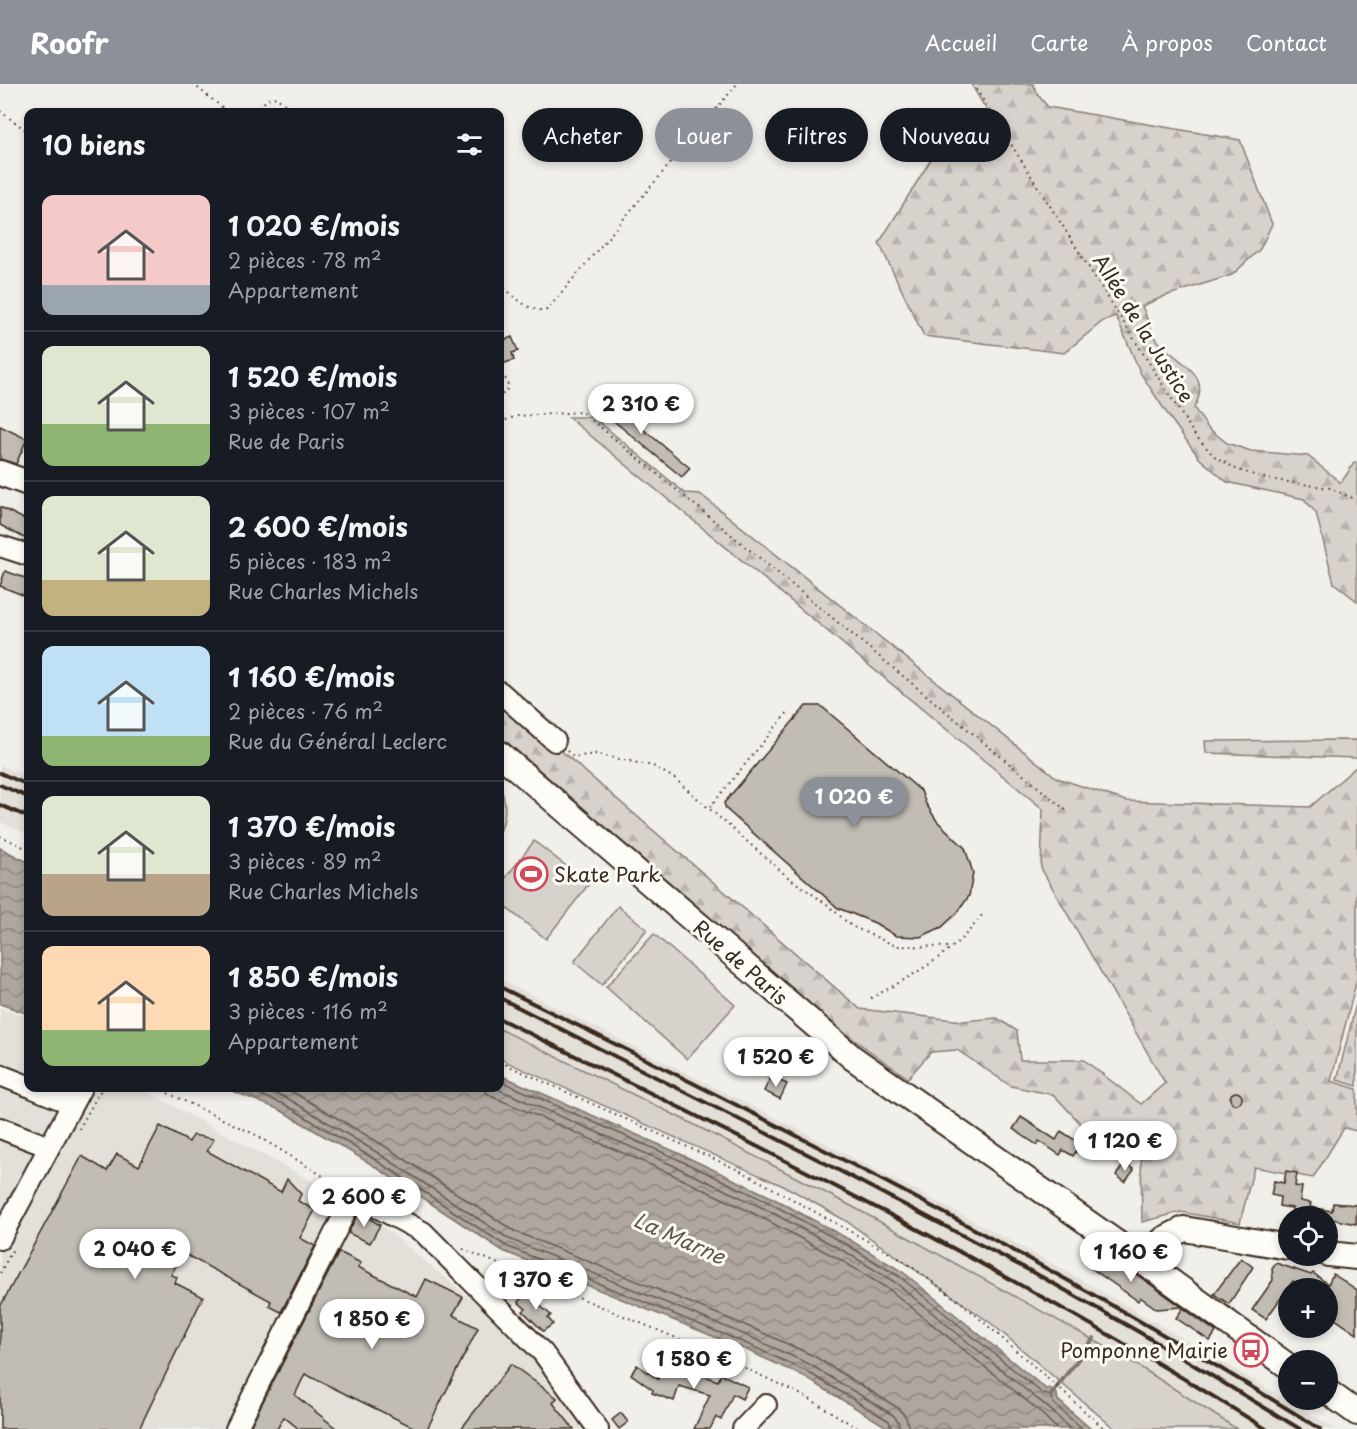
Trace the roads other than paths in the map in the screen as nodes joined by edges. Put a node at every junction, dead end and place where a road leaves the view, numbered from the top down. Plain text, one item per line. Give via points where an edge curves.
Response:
1 (0, 473) edge
2 (24, 482) edge
3 (0, 546) edge
4 (24, 554) edge
5 (504, 696) edge
6 (555, 741) road end
7 (504, 757) edge
8 (0, 1075) edge
9 (24, 1084) edge
10 (55, 1092) edge
11 (77, 1096) edge
12 (0, 1128) edge
13 (49, 1147) junction
14 (0, 1239) edge
15 (1278, 1245) edge
16 (1338, 1255) edge
17 (1357, 1257) edge
18 (1141, 1260) junction
19 (1278, 1359) edge
20 (1338, 1399) edge
21 (766, 1405) dead end
22 (1357, 1413) edge
23 (236, 1429) edge
24 (598, 1429) edge
25 (743, 1429) edge

1 - 2 main road
3 - 4 street
5 - 6 street
7 - 18 main road, Rue de Paris via 853,1059
8 - 9 street
10 - 11 street
11 - 13 street
12 - 13 street
13 - 14 street
15 - 18 main road via 1184,1229 1164,1239
16 - 17 main road
18 - 19 main road, Rue de Paris
20 - 22 main road
21 - 25 street
23 - 24 street via 354,1195 423,1232 543,1353

